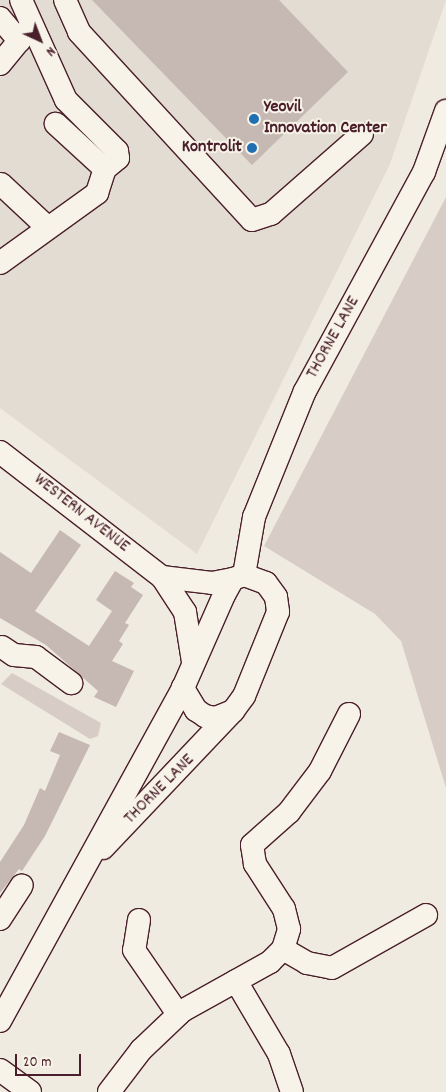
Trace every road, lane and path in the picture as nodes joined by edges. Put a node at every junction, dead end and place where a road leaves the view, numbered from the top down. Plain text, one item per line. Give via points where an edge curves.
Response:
1 (21, 0) edge
2 (65, 0) edge
3 (0, 18) edge
4 (25, 33) junction
5 (0, 64) edge
6 (446, 111) edge
7 (56, 124) dead end
8 (362, 134) dead end
9 (111, 160) junction
10 (1, 184) edge
11 (47, 227) junction
12 (0, 263) edge
13 (0, 452) edge
14 (162, 577) junction
15 (239, 577) junction
16 (1, 648) edge
17 (193, 666) junction
18 (71, 683) dead end
19 (183, 688) junction
20 (233, 711) junction
21 (349, 714) dead end
22 (84, 866) junction
23 (22, 885) dead end
24 (426, 915) dead end
25 (0, 918) edge
26 (139, 920) dead end
27 (283, 950) junction
28 (236, 980) junction
29 (178, 1014) junction
30 (0, 1021) edge
31 (0, 1070) edge
32 (30, 1092) edge
33 (110, 1092) edge
34 (292, 1092) edge

1 - 4 street
2 - 8 street via 79,32 252,220 270,214
3 - 4 street
4 - 5 street
4 - 9 street via 66,100
6 - 15 street, THORNE LANE via 424,172 305,391 254,517
7 - 9 street
9 - 11 street via 97,193
10 - 11 street
11 - 12 street
13 - 14 street, WESTERN AVENUE
14 - 15 street via 212,582
14 - 17 street, WESTERN AVENUE via 185,612
15 - 17 street, THORNE LANE
15 - 20 street, THORNE LANE via 266,583 276,597 278,612 244,696
16 - 18 street via 14,655 36,657
17 - 19 street, THORNE LANE
19 - 20 street via 196,710 205,716 216,718
19 - 22 street, THORNE LANE
20 - 22 street, THORNE LANE
21 - 27 street via 320,771 289,812 252,845 255,864 284,909 289,929
22 - 30 street, THORNE LANE
23 - 25 street
24 - 27 street via 332,968 307,963
26 - 29 street via 134,950
27 - 28 street via 270,962
28 - 29 street
28 - 34 street via 276,1046
29 - 33 street via 141,1050
31 - 32 street

